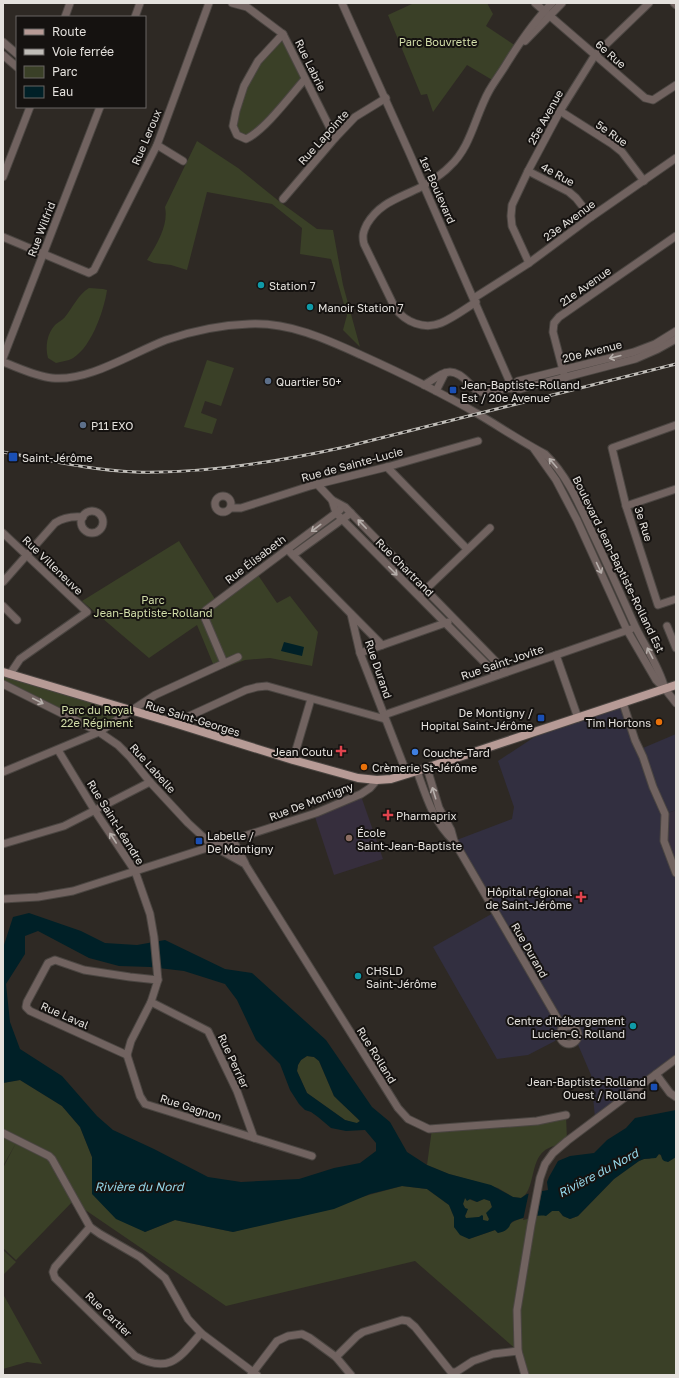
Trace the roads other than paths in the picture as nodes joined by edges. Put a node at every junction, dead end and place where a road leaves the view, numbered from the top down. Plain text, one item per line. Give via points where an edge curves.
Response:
1 (70, 3) edge
2 (140, 3) edge
3 (209, 3) edge
4 (232, 3) edge
5 (342, 3) edge
6 (535, 3) edge
7 (552, 3) edge
8 (562, 3) edge
9 (649, 3) edge
10 (547, 13) junction
11 (65, 16) edge
12 (135, 16) edge
13 (283, 34) junction
14 (3, 42) edge
15 (16, 53) edge
16 (3, 55) edge
17 (595, 55) junction
18 (16, 66) edge
19 (305, 79) junction
20 (676, 85) edge
21 (386, 98) junction
22 (30, 108) edge
23 (100, 108) edge
24 (560, 111) junction
25 (335, 138) junction
26 (157, 145) junction
27 (676, 158) edge
28 (183, 160) dead end
29 (528, 171) junction
30 (3, 177) edge
31 (644, 181) junction
32 (424, 185) junction
33 (283, 199) dead end
34 (591, 217) junction
35 (676, 236) edge
36 (3, 237) edge
37 (43, 254) junction
38 (529, 263) junction
39 (475, 300) junction
40 (676, 331) edge
41 (676, 339) edge
42 (3, 358) edge
43 (3, 362) edge
44 (563, 370) junction
45 (445, 372) junction
46 (565, 378) junction
47 (424, 385) junction
48 (512, 387) junction
49 (436, 391) junction
50 (676, 425) edge
51 (478, 441) dead end
52 (533, 448) junction
53 (387, 467) junction
54 (317, 484) junction
55 (676, 490) edge
56 (332, 500) junction
57 (626, 506) junction
58 (345, 507) junction
59 (231, 508) dead end
60 (336, 513) junction
61 (351, 513) junction
62 (584, 514) junction
63 (83, 517) dead end
64 (575, 518) junction
65 (342, 519) junction
66 (490, 528) dead end
67 (3, 533) edge
68 (597, 542) junction
69 (588, 545) junction
70 (287, 549) junction
71 (467, 549) junction
72 (27, 555) junction
73 (293, 555) junction
74 (3, 582) edge
75 (426, 590) junction
76 (418, 596) junction
77 (676, 599) edge
78 (3, 606) edge
79 (351, 614) junction
80 (454, 619) junction
81 (17, 620) dead end
82 (446, 624) junction
83 (667, 626) dead end
84 (636, 627) junction
85 (628, 630) junction
86 (475, 640) junction
87 (382, 645) junction
88 (468, 647) junction
89 (676, 648) edge
90 (360, 653) junction
91 (556, 655) junction
92 (238, 657) dead end
93 (224, 663) junction
94 (506, 672) junction
95 (6, 673) edge
96 (497, 675) junction
97 (3, 684) edge
98 (676, 685) edge
99 (665, 689) junction
100 (311, 699) junction
101 (622, 703) junction
102 (676, 703) edge
103 (131, 711) junction
104 (384, 717) junction
105 (578, 718) junction
106 (174, 723) junction
107 (99, 732) junction
108 (58, 750) junction
109 (293, 760) junction
110 (427, 768) junction
111 (417, 771) junction
112 (3, 772) edge
113 (407, 774) junction
114 (377, 780) junction
115 (150, 782) junction
116 (95, 811) junction
117 (233, 840) junction
118 (454, 841) junction
119 (3, 844) edge
120 (213, 846) junction
121 (245, 864) junction
122 (135, 870) junction
123 (676, 873) edge
124 (3, 900) edge
125 (158, 977) junction
126 (151, 1002) junction
127 (563, 1028) dead end
128 (127, 1055) junction
129 (676, 1059) edge
130 (656, 1074) junction
131 (676, 1097) edge
132 (566, 1115) dead end
133 (3, 1133) edge
134 (254, 1138) junction
135 (312, 1156) dead end
136 (90, 1227) junction
137 (201, 1333) junction
138 (518, 1351) junction
139 (336, 1357) junction
140 (254, 1374) edge
141 (351, 1375) edge
142 (525, 1375) edge

1 - 11 street
2 - 12 street
3 - 26 street, Rue Leroux
4 - 13 street, Rue Labrie via 247,7
5 - 21 street, 1er Boulevard
6 - 10 street, 6e Rue
7 - 10 street
8 - 10 street
9 - 17 street, 25e Avenue
10 - 17 street, 6e Rue
10 - 32 street, 23e Avenue via 532,25 488,91 459,158 434,180
13 - 19 street, Rue Labrie
13 - 19 street via 258,61 244,86 233,126 237,135 246,138 254,136
14 - 15 street
16 - 18 street
17 - 20 street, 6e Rue via 645,98 653,100
17 - 24 street, 25e Avenue
19 - 25 street, Rue Labrie
21 - 25 street, Rue Lapointe via 355,117
21 - 32 street, 1er Boulevard
22 - 30 street
23 - 37 street, Rue Wilfrid
24 - 29 street, 25e Avenue
24 - 31 street, 5e Rue via 622,152
25 - 33 street, Rue Lapointe
26 - 28 street
26 - 37 street, Rue Leroux via 94,270 89,273
27 - 31 street, 23e Avenue
29 - 34 street, 4e Rue via 569,192
29 - 38 street, 25e Avenue via 512,205 511,216 512,226
31 - 34 street, 23e Avenue
32 - 39 street, 1er Boulevard
32 - 39 street, 23e Avenue via 380,208 363,232 364,244 395,308 406,320 419,325 442,323
34 - 38 street, 23e Avenue
35 - 44 street, 21e Avenue via 559,317 554,323 553,332
36 - 37 street
37 - 42 street, Rue Wilfrid
38 - 39 street, 23e Avenue
39 - 48 street, 1er Boulevard
40 -> 44 street, 20e Avenue via 655,344 634,352
41 - 46 street, 20e Avenue via 635,359
43 - 47 street, Boulevard Jean-Baptiste-Rolland Est via 40,376 69,378 96,371 166,340 196,331 250,323 279,325 301,331 329,341
44 - 46 street, 21e Avenue
44 - 48 street, 20e Avenue via 518,381
45 - 47 street
45 - 48 street, 20e Avenue via 459,374 480,392
45 - 49 street
46 - 48 street, 20e Avenue via 520,389
47 - 49 street, Boulevard Jean-Baptiste-Rolland Est
49 - 52 street, Boulevard Jean-Baptiste-Rolland Est
50 - 57 street, 3e Rue via 612,448
51 - 53 street, Rue de Sainte-Lucie
62 -> 52 street, Boulevard Jean-Baptiste-Rolland Est via 562,473 545,454
52 - 64 street, Boulevard Jean-Baptiste-Rolland Est via 556,480
53 - 54 street, Rue de Sainte-Lucie
53 - 71 street
54 - 56 street, Rue Chartrand
54 - 59 street, Rue de Sainte-Lucie via 240,508
55 - 57 street
56 - 58 street, Rue Chartrand
56 - 60 street, Rue Chartrand
57 - 77 street, 3e Rue via 658,605
58 - 60 street, Rue Élisabeth
58 - 61 street, Rue Chartrand
60 - 65 street, Rue Chartrand
60 -> 70 street, Rue Élisabeth
61 - 65 street, Rue Élisabeth
75 -> 61 street, Rue Chartrand
62 - 64 street
62 - 68 street, Boulevard Jean-Baptiste-Rolland Est
63 - 72 street via 69,516 55,523
64 - 69 street, Boulevard Jean-Baptiste-Rolland Est
65 - 73 street, Rue Élisabeth
65 -> 76 street, Rue Chartrand
66 - 71 street
67 - 72 street, Rue Villeneuve
68 - 69 street
68 - 84 street, Boulevard Jean-Baptiste-Rolland Est
69 -> 85 street, Boulevard Jean-Baptiste-Rolland Est
70 - 73 street, Rue Durand
70 - 93 street, Rue Élisabeth via 204,613
71 - 75 street
72 - 74 street
72 - 95 street, Rue Villeneuve via 87,612 20,659
73 - 79 street, Rue Durand
75 - 76 street
75 - 80 street, Rue Chartrand
76 - 82 street, Rue Chartrand
78 - 81 street
79 - 87 street, Rue Durand
79 - 90 street, Rue Durand
80 - 82 street
80 - 86 street, Rue Chartrand
82 - 87 street
82 - 88 street, Rue Chartrand
83 - 89 street
84 - 85 street, Rue Saint-Jovite
99 -> 84 street, Boulevard Jean-Baptiste-Rolland Est via 662,675
85 - 91 street, Rue Saint-Jovite
85 - 99 street, Boulevard Jean-Baptiste-Rolland Est via 656,680
86 - 88 street
86 - 94 street, Rue Chartrand
87 - 90 street
88 - 96 street, Rue Chartrand
90 - 104 street, Rue Durand
91 - 94 street, Rue Saint-Jovite
91 - 105 street
92 - 93 street
93 - 103 street via 155,695
94 - 96 street, Rue Saint-Jovite
95 - 103 main road, Rue Saint-Georges
96 - 104 street, Rue Saint-Jovite
97 -> 107 street, Rue Labelle
98 - 99 main road
99 - 101 main road
99 - 102 street
100 - 104 street
100 - 106 street via 267,686 257,687
100 - 109 street
101 - 105 main road
101 - 123 street via 665,814 664,841
103 - 106 main road, Rue Saint-Georges
103 - 107 street
104 - 113 street, Rue Durand
105 - 110 main road
106 - 109 main road, Rue Saint-Georges
107 - 108 street
107 - 115 street, Rue Labelle via 118,745
108 - 112 street
108 - 116 street, Rue Saint-Léandre
109 - 114 main road, Rue Saint-Georges via 358,778
110 - 111 main road
118 -> 110 street, Rue Durand via 439,808
111 - 113 main road
111 - 118 street, Rue Durand via 433,812 446,834
113 - 114 main road
114 - 117 street, Rue De Montigny via 361,794
115 - 116 street
115 - 120 street, Rue Labelle
116 - 119 street via 64,826
122 -> 116 street, Rue Saint-Léandre
117 - 120 street, Rue De Montigny
117 - 121 street, Rue Rolland
118 - 127 street, Rue Durand
120 - 121 street, Rue Rolland
120 - 122 street, Rue De Montigny
121 - 132 street, Rue Rolland via 398,1108 408,1119 429,1129 537,1121
122 - 124 street, Rue De Montigny via 73,892
122 - 125 street, Rue Saint-Léandre via 150,914
125 - 126 street
125 - 128 street, Rue Laval via 130,977 84,970 56,960 48,963 27,1002 26,1007 30,1011
126 - 128 street via 131,1041
126 - 134 street, Rue Perrier via 208,1031 237,1091
128 - 134 street, Rue Gagnon via 145,1104
129 - 130 street
130 - 131 street
130 - 138 street via 553,1153 545,1164 538,1188 517,1310
133 - 136 street via 52,1159
134 - 135 street, Rue Gagnon
136 - 137 street via 140,1257 165,1278 188,1319
136 - 137 street, Rue Cartier via 55,1267 55,1278 135,1356 146,1362 170,1363 179,1358
137 - 140 street
138 - 139 street via 492,1354 473,1361 456,1372 451,1372 415,1327 402,1320 363,1332
138 - 142 street
139 - 140 street via 306,1335 296,1334 277,1341
139 - 141 street

